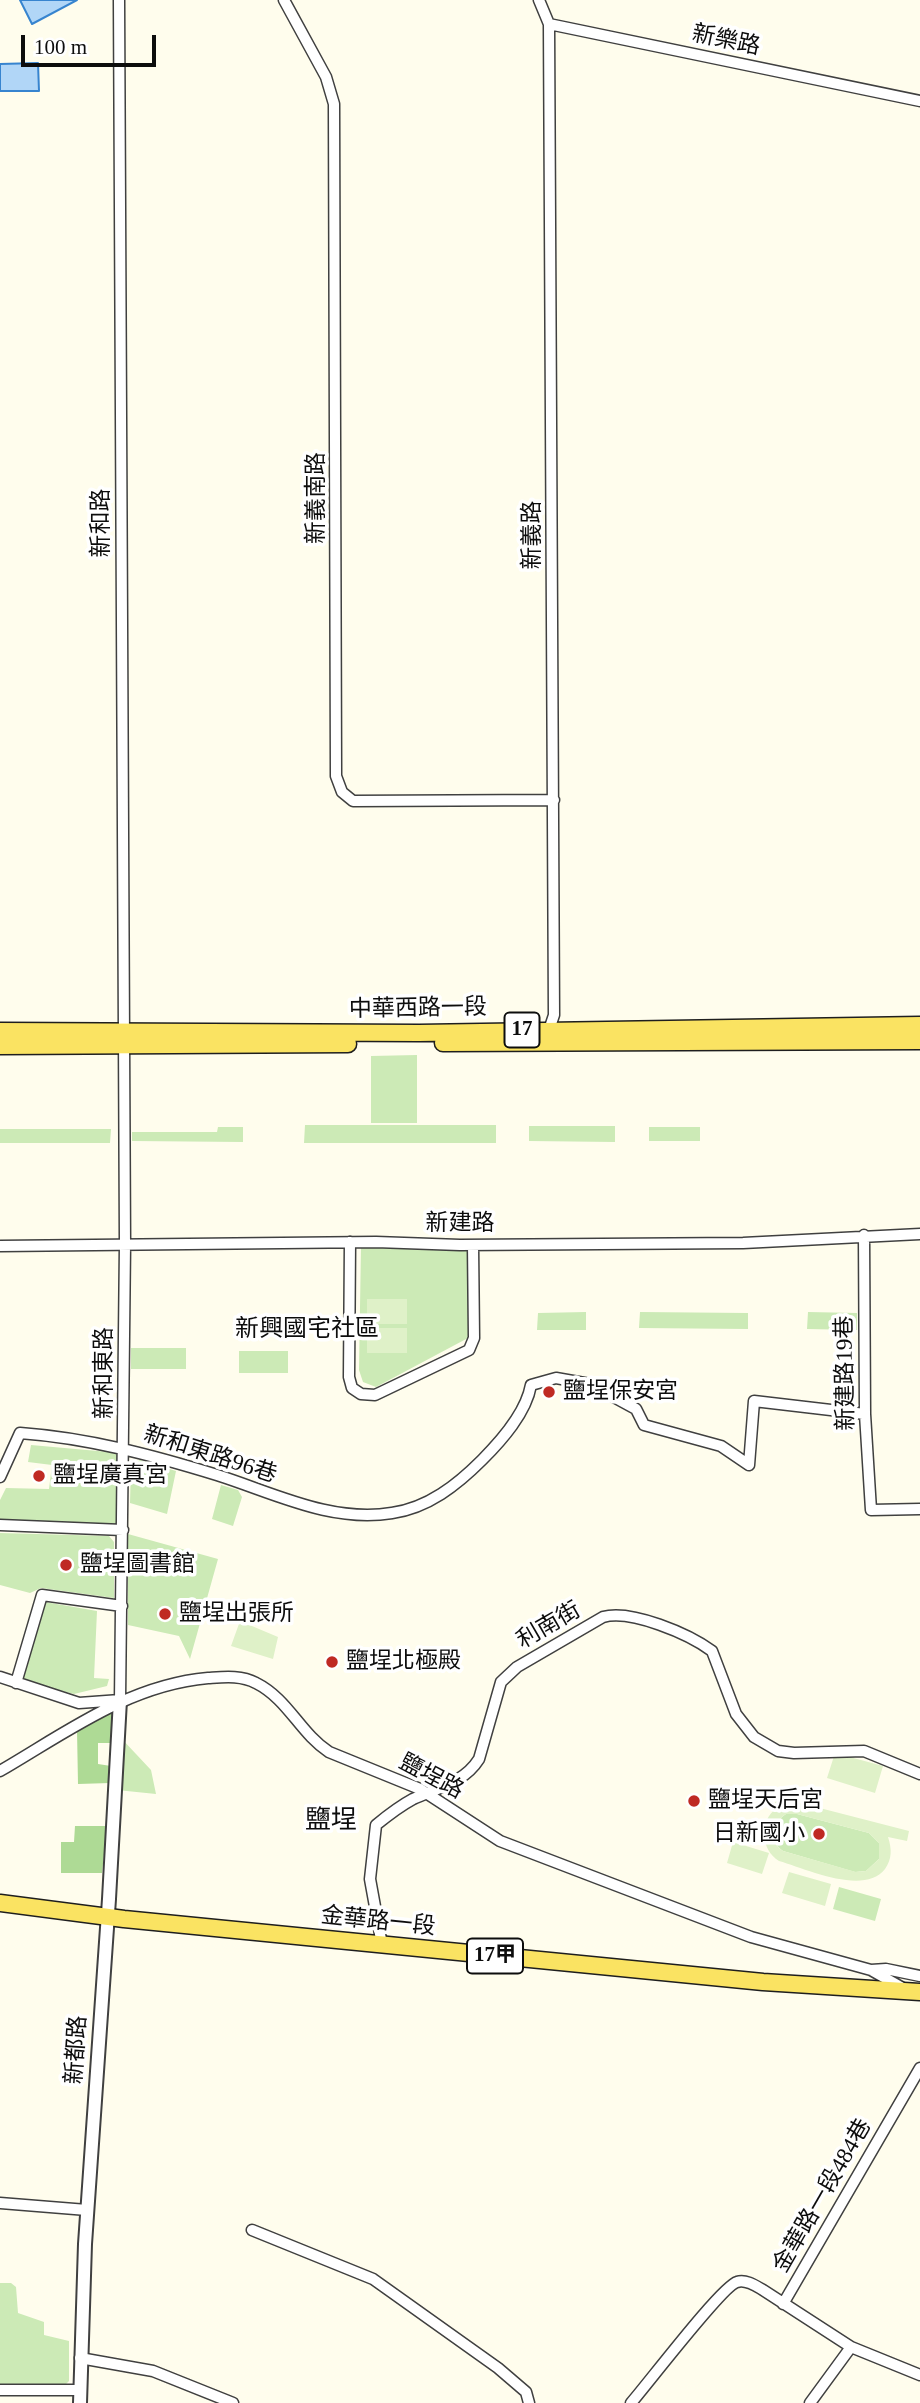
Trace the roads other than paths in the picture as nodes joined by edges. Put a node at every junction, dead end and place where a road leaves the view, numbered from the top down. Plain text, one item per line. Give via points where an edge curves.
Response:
1 (119, 0) edge
2 (284, 0) edge
3 (538, 0) edge
4 (549, 24) junction
5 (920, 101) edge
6 (554, 800) junction
7 (920, 1025) edge
8 (0, 1031) edge
9 (546, 1037) junction
10 (124, 1038) junction
11 (920, 1041) edge
12 (0, 1046) edge
13 (920, 1234) edge
14 (864, 1235) junction
15 (350, 1242) junction
16 (125, 1244) junction
17 (472, 1245) junction
18 (0, 1246) edge
19 (865, 1414) junction
20 (12, 1445) junction
21 (125, 1448) junction
22 (0, 1449) edge
23 (0, 1477) edge
24 (920, 1509) edge
25 (0, 1525) edge
26 (123, 1530) junction
27 (122, 1606) junction
28 (0, 1677) edge
29 (16, 1683) junction
30 (120, 1700) junction
31 (0, 1771) edge
32 (920, 1774) edge
33 (428, 1794) junction
34 (0, 1903) edge
35 (108, 1917) junction
36 (382, 1945) junction
37 (871, 1970) junction
38 (920, 1976) edge
39 (913, 1991) edge
40 (920, 2068) edge
41 (0, 2203) edge
42 (87, 2210) junction
43 (252, 2230) dead end
44 (783, 2304) junction
45 (851, 2347) junction
46 (80, 2358) junction
47 (920, 2375) edge
48 (0, 2390) edge
49 (80, 2397) edge
50 (233, 2403) edge
51 (529, 2403) edge
52 (631, 2403) edge
53 (810, 2403) edge

1 - 10 street, 新和路
2 - 6 street, 新義南路 via 326,77 334,104 336,776 342,792 353,801
3 - 4 street
4 - 5 street, 新樂路
4 - 6 street, 新義路
6 - 9 street, 新義路 via 554,1015
7 - 9 main road, 中華西路一段 / 17
8 - 10 main road, 中華西路一段 / 17
9 - 10 main road, 中華西路一段 / 17
9 - 11 main road, 中華西路一段 / 17
10 - 12 main road, 中華西路一段 / 17
10 - 16 street, 新和東路
13 - 14 street, 新建路
14 - 17 street, 新建路 via 743,1243
14 - 19 street, 新建路19巷
15 - 16 street, 新建路
15 - 17 street, 新建路
15 - 17 street via 349,1377 352,1388 375,1395 469,1350 474,1338
16 - 18 street, 新建路
16 - 21 street, 新和東路
19 - 21 street, 新和東路96巷 via 754,1401 749,1465 721,1446 644,1425 636,1409 590,1384 556,1378 531,1385 494,1448 429,1503 393,1513 359,1515 312,1509
19 - 24 street, 新建路19巷 via 871,1510
20 - 21 street, 新和東路96巷 via 20,1433
20 - 22 street
20 - 23 street
21 - 26 street, 新和東路
25 - 26 street
26 - 27 street, 新和東路
27 - 29 street via 42,1595
27 - 30 street, 新和東路
28 - 29 street
29 - 30 street via 89,1705
30 - 31 street, 鹽埕路
30 - 33 street, 鹽埕路 via 192,1679 229,1676 253,1681 282,1701 322,1748
30 - 35 street, 新都路
32 - 33 street, 利南街 via 864,1751 778,1751 754,1737 736,1714 712,1651 653,1622 608,1615 517,1667 502,1682 472,1769
33 - 36 street, 利南街 via 383,1819 373,1832 370,1879
33 - 37 street, 鹽埕路 via 500,1841 751,1937
34 - 35 main road, 金華路一段 / 17甲
35 - 36 main road, 金華路一段 / 17甲
35 - 42 street, 新都路
36 - 39 main road, 金華路一段 / 17甲 via 763,1982
37 - 38 street, 鹽埕路
37 - 39 street, 鹽埕路
40 - 44 street, 金華路一段484巷
41 - 42 street
42 - 46 street, 新都路
43 - 51 street via 373,2279 498,2368 526,2392
44 - 45 street
44 - 52 street, 金華路一段484巷 via 751,2283 738,2281 668,2352
45 - 47 street
45 - 53 street
46 - 49 street, 新都路
46 - 50 street via 153,2371
48 - 49 street

